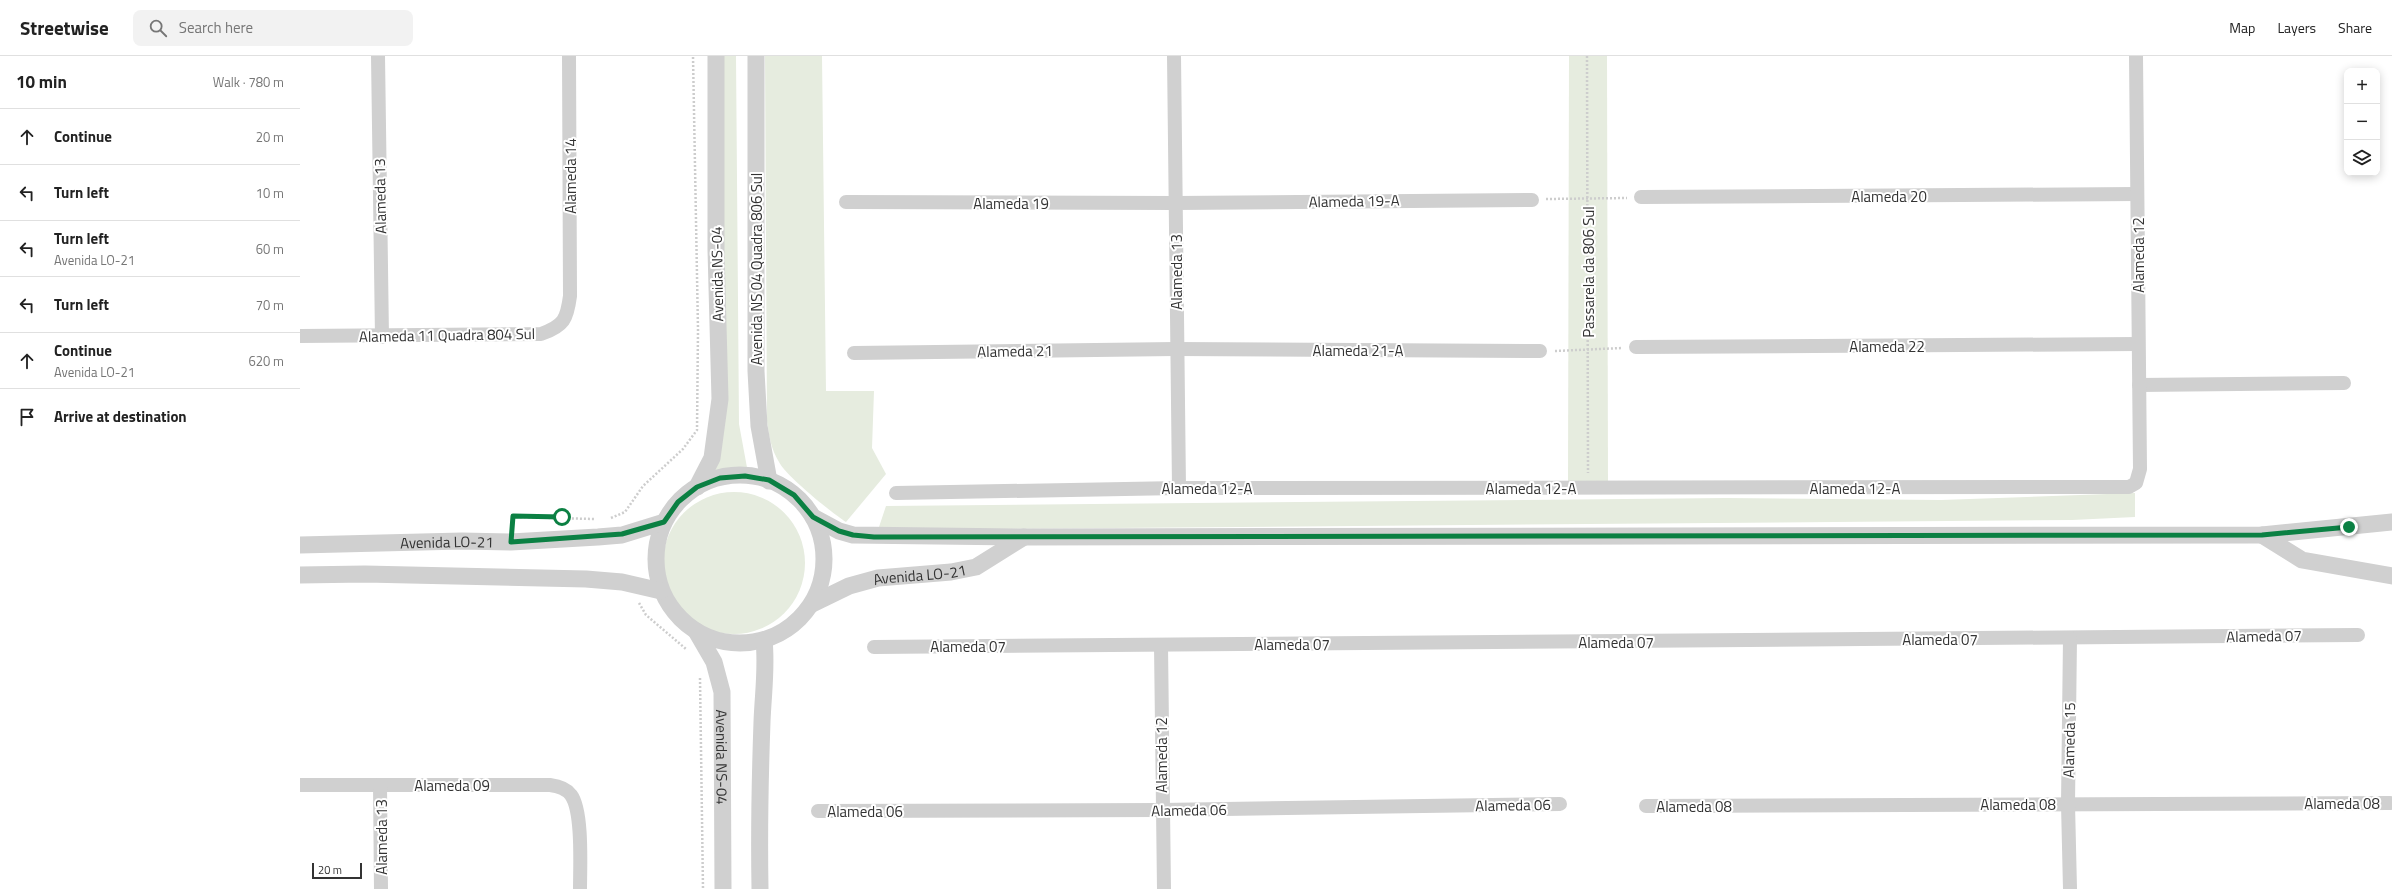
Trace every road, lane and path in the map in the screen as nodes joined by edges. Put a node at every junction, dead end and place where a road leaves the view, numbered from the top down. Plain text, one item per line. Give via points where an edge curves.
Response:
1 (378, 56) edge
2 (570, 56) edge
3 (693, 56) edge
4 (716, 56) edge
5 (756, 56) edge
6 (1174, 56) edge
7 (1587, 56) edge
8 (2136, 56) edge
9 (2137, 194) junction
10 (1641, 197) joint
11 (1588, 199) junction
12 (1532, 200) joint
13 (846, 202) dead end
14 (1176, 203) junction
15 (570, 296) joint
16 (300, 336) edge
17 (382, 337) junction
18 (2138, 344) junction
19 (1636, 347) joint
20 (1175, 349) junction
21 (1540, 351) joint
22 (1588, 351) junction
23 (854, 353) dead end
24 (2344, 383) dead end
25 (2139, 385) junction
26 (2139, 454) joint
27 (769, 480) junction
28 (697, 487) junction
29 (1179, 488) junction
30 (1588, 488) junction
31 (896, 493) dead end
32 (813, 517) junction
33 (599, 519) dead end
34 (607, 520) dead end
35 (664, 522) junction
36 (2392, 522) edge
37 (2262, 535) junction
38 (1024, 537) junction
39 (511, 542) junction
40 (300, 545) edge
41 (300, 575) edge
42 (2392, 576) edge
43 (661, 591) junction
44 (634, 600) dead end
45 (812, 604) junction
46 (696, 631) junction
47 (2358, 635) dead end
48 (2070, 638) junction
49 (764, 640) junction
50 (1161, 645) junction
51 (874, 647) dead end
52 (689, 651) dead end
53 (700, 673) dead end
54 (300, 785) edge
55 (380, 785) junction
56 (2390, 803) dead end
57 (1560, 804) dead end
58 (2068, 804) junction
59 (1646, 806) dead end
60 (1161, 810) junction
61 (818, 811) dead end
62 (381, 889) edge
63 (580, 889) edge
64 (703, 889) edge
65 (723, 889) edge
66 (760, 889) edge
67 (1164, 889) edge
68 (2070, 889) edge

1 - 17 street, Alameda 13
2 - 15 street, Alameda 14
3 - 34 path via 698,330 697,430 683,449 643,486 625,512
4 - 28 street, Avenida NS-04 via 716,250 720,399 712,458
5 - 27 street, Avenida NS 04 Quadra 806 Sul via 756,371 759,426
6 - 14 street, Alameda 13
7 - 11 path, Passarela da 806 Sul
8 - 9 street, Alameda 12
9 - 10 street, Alameda 20
9 - 18 street, Alameda 12
10 - 11 path
11 - 12 path
11 - 22 path, Passarela da 806 Sul
12 - 14 street, Alameda 19-A
13 - 14 street, Alameda 19
14 - 20 street, Alameda 13
15 - 17 street, Alameda 11 Quadra 804 Sul via 564,320 557,329 541,334
16 - 17 street, Alameda 11 Quadra 804 Sul
18 - 19 street, Alameda 22
18 - 25 street, Alameda 12
19 - 22 path
20 - 21 street, Alameda 21-A
20 - 23 street, Alameda 21
20 - 29 street, Alameda 13
21 - 22 path
22 - 30 path, Passarela da 806 Sul
24 - 25 street
25 - 26 street, Alameda 12
26 - 30 street, Alameda 12-A via 2139,477 2136,483 2120,489
27 - 28 street via 745,476 726,477
27 - 32 street via 794,495
28 - 35 street via 678,502
29 - 30 street, Alameda 12-A
29 - 31 street, Alameda 12-A
32 - 38 street, Avenida LO-21 via 839,531 853,535
32 - 45 street via 823,546 823,576
33 - 39 path via 513,516
35 - 39 street, Avenida LO-21 via 622,534
35 - 43 street via 657,544 656,568
36 - 37 street, Avenida LO-21
37 - 38 street, Avenida LO-21
37 - 42 street via 2302,560
38 - 45 street, Avenida LO-21 via 976,567 951,572 878,578 849,586
39 - 40 street, Avenida LO-21
41 - 43 street, Avenida LO-21 via 388,574 586,579 622,582
43 - 46 street via 675,614
44 - 52 path via 646,614
45 - 49 street via 791,626
46 - 49 street via 729,643
46 - 65 street, Avenida NS-04 via 714,662 722,692
47 - 48 street, Alameda 07
48 - 50 street, Alameda 07
48 - 58 street, Alameda 15
49 - 66 street via 766,665 759,814
50 - 51 street, Alameda 07
50 - 60 street, Alameda 12
53 - 64 path
54 - 55 street, Alameda 09
55 - 62 street, Alameda 13
55 - 63 street, Alameda 09 via 550,785 563,788 572,795 579,824
56 - 58 street, Alameda 08
57 - 60 street, Alameda 06
58 - 59 street, Alameda 08
58 - 68 street, Alameda 15
60 - 61 street, Alameda 06
60 - 67 street, Alameda 12

